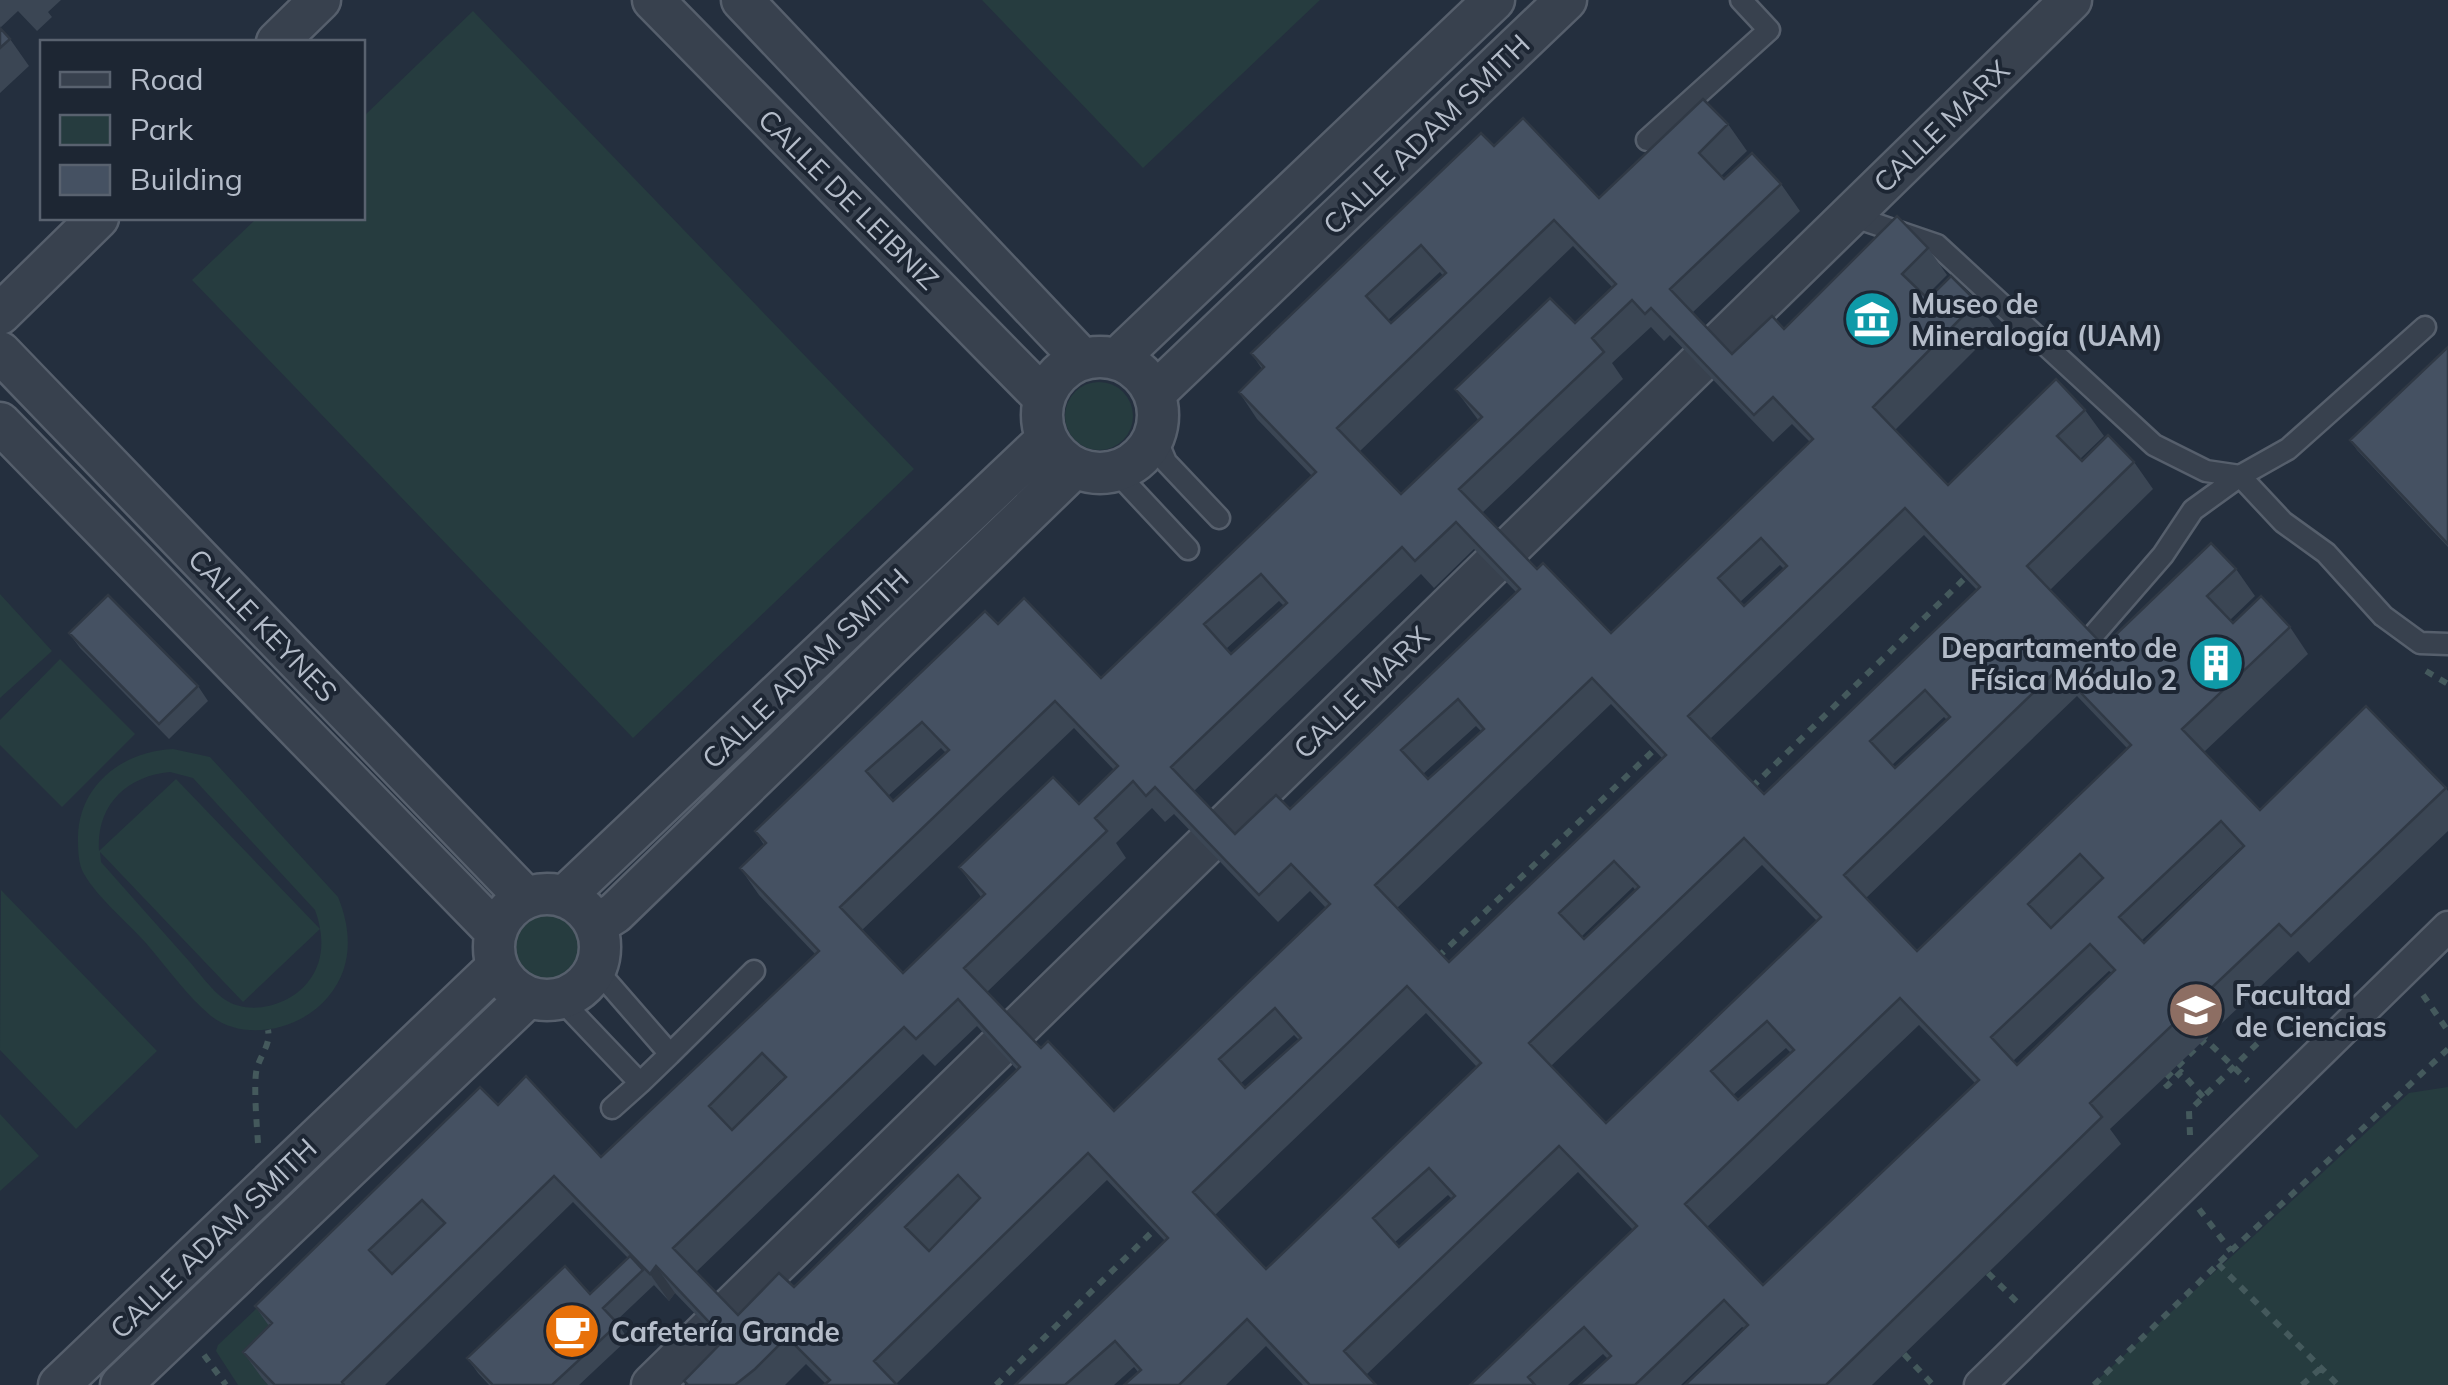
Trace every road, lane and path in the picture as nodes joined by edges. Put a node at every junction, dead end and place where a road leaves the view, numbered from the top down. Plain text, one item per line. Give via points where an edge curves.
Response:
1 (320, 0) edge
2 (653, 0) edge
3 (742, 0) edge
4 (1494, 0) edge
5 (1566, 0) edge
6 (1740, 0) edge
7 (2071, 0) edge
8 (279, 40) edge
9 (1647, 140) dead end
10 (1848, 215) junction
11 (96, 220) edge
12 (0, 314) edge
13 (2425, 327) dead end
14 (0, 352) edge
15 (1100, 359) junction
16 (1156, 392) junction
17 (1044, 398) junction
18 (0, 423) edge
19 (1155, 436) junction
20 (1046, 439) junction
21 (1074, 468) junction
22 (1116, 472) junction
23 (2240, 476) junction
24 (1219, 518) dead end
25 (1188, 549) dead end
26 (1965, 578) edge
27 (2090, 639) edge
28 (2448, 644) edge
29 (1654, 750) edge
30 (1751, 788) edge
31 (545, 898) junction
32 (596, 925) junction
33 (2448, 927) edge
34 (497, 949) junction
35 (1438, 958) edge
36 (596, 968) junction
37 (2405, 969) junction
38 (754, 970) dead end
39 (544, 998) junction
40 (268, 1030) dead end
41 (2448, 1031) edge
42 (2448, 1049) edge
43 (670, 1054) junction
44 (2233, 1066) dead end
45 (640, 1083) junction
46 (2203, 1097) dead end
47 (612, 1108) dead end
48 (259, 1149) dead end
49 (2180, 1190) junction
50 (1154, 1230) edge
51 (2231, 1251) junction
52 (2218, 1264) junction
53 (1988, 1273) edge
54 (2040, 1324) junction
55 (194, 1342) dead end
56 (1904, 1354) edge
57 (2321, 1368) junction
58 (59, 1385) edge
59 (121, 1385) edge
60 (226, 1385) edge
61 (652, 1385) edge
62 (996, 1385) edge
63 (1933, 1385) edge
64 (1980, 1385) edge
65 (2094, 1385) edge
66 (2302, 1385) edge
67 (2338, 1385) edge

1 - 8 street
2 - 17 street, CALLE DE LEIBNIZ
3 - 15 street, CALLE DE LEIBNIZ
4 - 15 street, CALLE ADAM SMITH
5 - 16 street, CALLE ADAM SMITH
6 - 9 lane via 1769,30
7 - 10 street, CALLE MARX
10 - 23 lane via 1937,246 2154,445 2206,470
10 - 61 street, CALLE MARX
11 - 12 street
13 - 23 lane via 2288,449
14 - 31 street, CALLE KEYNES
15 - 16 street via 1144,376
15 - 17 street via 1066,368
16 - 19 street
17 - 20 street
18 - 34 street, CALLE KEYNES
19 - 22 street via 1146,452
19 - 24 lane via 1166,462
20 - 21 street
20 - 31 street, CALLE ADAM SMITH
21 - 22 street
21 - 32 street, CALLE ADAM SMITH
22 - 25 lane
23 - 27 lane via 2193,510
23 - 28 lane via 2283,522 2326,552 2383,616 2420,642
26 - 30 path
29 - 35 path
31 - 32 street via 577,903
31 - 34 street via 502,918
32 - 36 street
33 - 37 street
34 - 39 street via 515,990
34 - 58 street, CALLE ADAM SMITH
36 - 39 street via 575,993
36 - 43 lane
37 - 41 path
37 - 49 street
38 - 43 lane
39 - 45 lane
39 - 59 street, CALLE ADAM SMITH
40 - 48 path via 254,1087
42 - 51 path
43 - 45 lane
44 - 46 path via 2205,1039 2164,1081 2167,1086 2182,1072
45 - 47 lane
49 - 51 path
49 - 54 street
50 - 62 path
51 - 52 path
52 - 57 path
52 - 65 path
53 - 54 path
54 - 64 street
55 - 60 path
56 - 63 path
57 - 66 path
57 - 67 path

